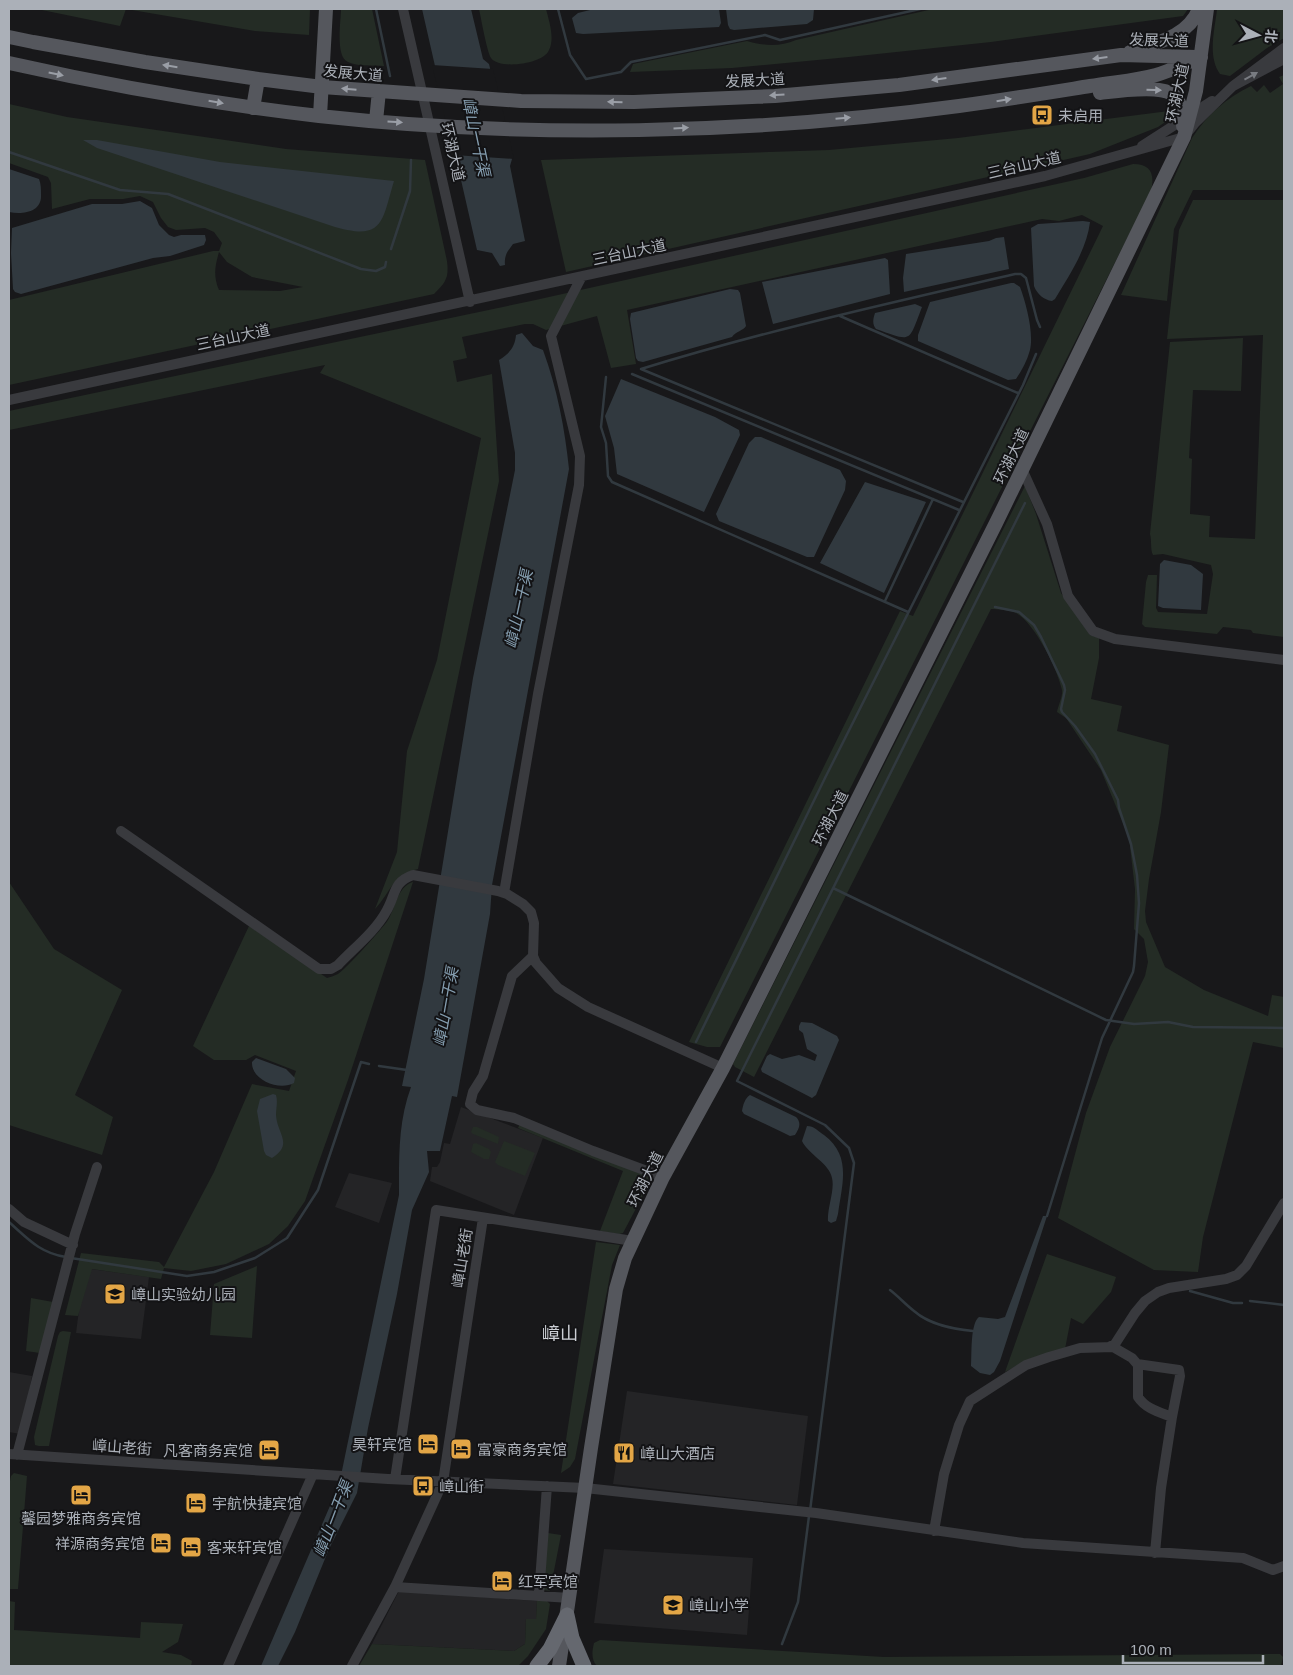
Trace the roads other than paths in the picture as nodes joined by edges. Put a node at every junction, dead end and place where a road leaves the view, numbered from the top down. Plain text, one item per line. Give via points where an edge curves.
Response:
1 (326, 9) edge
2 (403, 9) edge
3 (1199, 9) edge
4 (1207, 9) edge
5 (9, 36) edge
6 (1284, 48) edge
7 (1121, 55) junction
8 (1201, 57) junction
9 (1284, 59) edge
10 (9, 63) edge
11 (258, 79) junction
12 (1233, 86) junction
13 (322, 87) junction
14 (379, 91) junction
15 (427, 94) junction
16 (1036, 94) junction
17 (253, 108) junction
18 (320, 116) junction
19 (1186, 118) junction
20 (376, 121) junction
21 (435, 125) junction
22 (1184, 137) junction
23 (1131, 152) junction
24 (581, 278) junction
25 (470, 302) junction
26 (9, 400) edge
27 (1022, 469) junction
28 (1284, 660) edge
29 (121, 831) dead end
30 (501, 892) junction
31 (534, 956) junction
32 (723, 1068) junction
33 (97, 1167) dead end
34 (664, 1177) junction
35 (1284, 1204) edge
36 (9, 1208) edge
37 (483, 1218) junction
38 (633, 1241) junction
39 (71, 1254) junction
40 (1109, 1347) junction
41 (1138, 1364) junction
42 (1172, 1417) junction
43 (11, 1456) edge
44 (318, 1474) junction
45 (392, 1479) junction
46 (442, 1482) junction
47 (548, 1486) junction
48 (585, 1488) junction
49 (934, 1531) junction
50 (1155, 1553) junction
51 (1284, 1566) edge
52 (395, 1587) junction
53 (539, 1596) junction
54 (570, 1598) junction
55 (567, 1615) junction
56 (228, 1666) edge
57 (352, 1666) edge
58 (537, 1666) edge
59 (560, 1666) edge
60 (584, 1666) edge

1 - 13 main road
2 - 15 street, 环湖大道
3 - 7 main road via 1182,32
4 - 8 main road, 环湖大道
11 -> 5 main road, 发展大道
6 - 12 street
7 - 8 main road, 发展大道
7 -> 15 main road, 发展大道 via 899,85 775,96 634,102 504,100
8 - 16 main road, 发展大道 via 1155,76
8 - 19 main road, 环湖大道
12 -> 9 street
10 -> 17 main road, 发展大道 via 96,82
11 - 13 main road, 发展大道
11 - 17 main road
12 - 19 street
12 - 22 street
14 -> 13 main road, 发展大道
13 - 18 main road
14 - 15 main road, 发展大道
14 - 20 main road
15 - 21 street, 环湖大道
16 -> 19 main road via 1164,90 1173,94
21 -> 16 main road, 发展大道 via 510,129 650,129 781,123 899,114
17 - 18 main road, 发展大道
18 - 20 main road, 发展大道
19 - 22 main road
19 - 23 street
20 -> 21 main road, 发展大道
21 - 25 street, 环湖大道
22 - 23 street, 三台山大道
22 - 27 main road, 环湖大道
23 - 24 street, 三台山大道 via 1045,176
24 - 25 street, 三台山大道
24 - 30 street via 551,336 580,456 578,485
25 - 26 street, 三台山大道
27 - 28 street via 1047,524 1068,596 1093,631 1115,639
27 - 32 main road, 环湖大道
29 - 30 street via 319,969 338,965 380,921 403,879 413,876
30 - 31 street via 531,912
31 - 32 street via 543,972 572,998
31 - 34 street via 512,976 483,1076 472,1092 470,1104 477,1110 514,1118 593,1152
32 - 34 main road, 环湖大道
33 - 39 street
34 - 38 main road, 环湖大道
35 - 40 street via 1246,1266 1236,1275 1158,1292 1145,1301 1116,1344
36 - 39 street
37 - 38 street
37 - 45 street via 436,1210
37 - 46 street, 嶂山老街
38 - 48 main road, 环湖大道 via 616,1289
39 - 43 street
40 - 41 street
40 - 49 street via 1080,1348 1026,1365 970,1401 944,1474
41 - 42 street via 1138,1397 1149,1408
41 - 42 street via 1178,1370 1180,1376
42 - 50 street
43 - 44 street, 嶂山老街
44 - 45 street, 嶂山老街
44 - 56 street
45 - 46 street, 嶂山老街
46 - 47 street, 嶂山老街
46 - 52 street, 嶂山老街
47 - 48 street, 嶂山老街
47 - 53 street
48 - 49 street, 嶂山老街 via 802,1511
48 - 54 main road, 环湖大道
49 - 50 street, 嶂山老街 via 1022,1543
50 - 51 street, 嶂山老街 via 1242,1558 1274,1570
52 - 53 street
52 - 57 street, 嶂山老街
53 - 54 street
54 - 55 main road, 环湖大道
55 - 58 highway via 550,1649
55 - 59 main road, 环湖大道
55 - 60 highway via 572,1638

